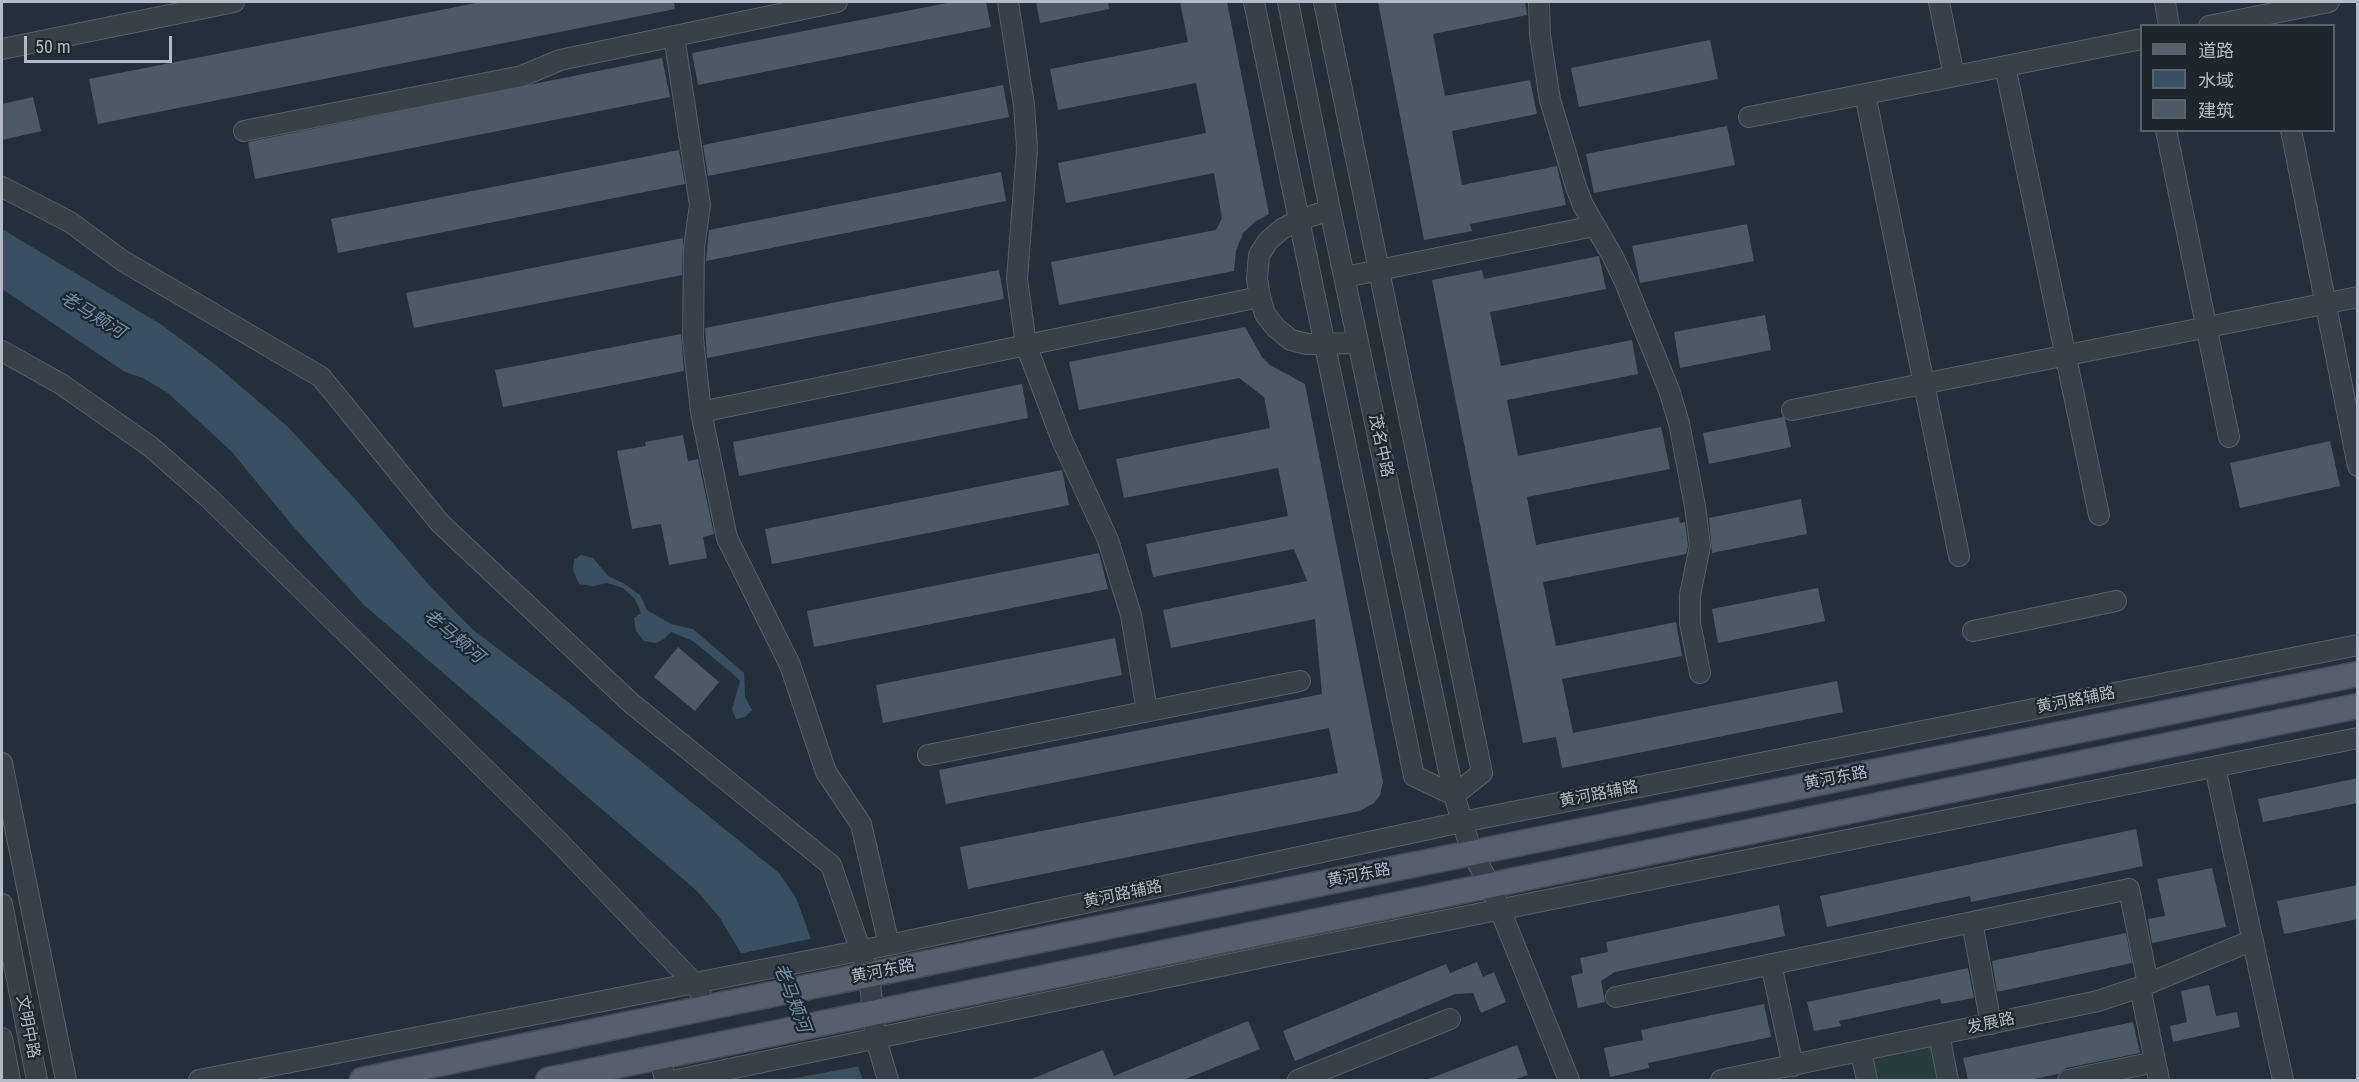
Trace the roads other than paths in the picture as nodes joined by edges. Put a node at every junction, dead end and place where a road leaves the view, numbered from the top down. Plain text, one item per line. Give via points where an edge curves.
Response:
1 (234, 2) edge
2 (837, 2) edge
3 (1008, 2) edge
4 (1254, 2) edge
5 (1288, 2) edge
6 (1324, 2) edge
7 (1539, 2) edge
8 (1939, 2) edge
9 (2164, 2) edge
10 (2329, 2) edge
11 (2269, 20) edge
12 (2169, 24) edge
13 (2229, 24) edge
14 (674, 36) junction
15 (2140, 39) edge
16 (2, 49) edge
17 (2005, 66) junction
18 (1954, 76) junction
19 (1865, 94) junction
20 (1749, 117) dead end
21 (244, 131) dead end
22 (2166, 132) edge
23 (2291, 132) edge
24 (2, 187) edge
25 (1330, 210) junction
26 (1299, 220) junction
27 (1594, 226) junction
28 (1379, 270) junction
29 (1345, 277) junction
30 (1260, 297) junction
31 (2358, 297) edge
32 (2325, 303) junction
33 (2207, 327) junction
34 (1358, 343) junction
35 (1026, 345) junction
36 (1325, 345) junction
37 (2, 351) edge
38 (2066, 355) junction
39 (1924, 384) junction
40 (1792, 410) dead end
41 (701, 412) junction
42 (2229, 437) dead end
43 (2358, 466) edge
44 (2099, 515) dead end
45 (1959, 556) dead end
46 (2116, 601) dead end
47 (1973, 631) dead end
48 (2358, 645) edge
49 (1700, 673) dead end
50 (2358, 674) edge
51 (1300, 681) dead end
52 (2358, 706) edge
53 (1147, 711) junction
54 (2358, 738) edge
55 (928, 755) dead end
56 (2, 763) edge
57 (2216, 767) junction
58 (1454, 795) junction
59 (1462, 822) junction
60 (1472, 853) junction
61 (1490, 885) junction
62 (2, 904) edge
63 (1500, 910) junction
64 (1972, 922) junction
65 (2253, 940) junction
66 (889, 945) junction
67 (861, 951) junction
68 (1771, 964) junction
69 (859, 977) junction
70 (695, 984) junction
71 (2144, 985) junction
72 (1616, 997) dead end
73 (719, 1005) junction
74 (866, 1014) junction
75 (1450, 1019) dead end
76 (1991, 1024) junction
77 (1939, 1035) junction
78 (2, 1038) edge
79 (870, 1040) junction
80 (1861, 1052) junction
81 (1793, 1066) junction
82 (663, 1069) edge
83 (2157, 1071) edge
84 (1325, 1075) edge
85 (10, 1080) edge
86 (37, 1080) edge
87 (66, 1080) edge
88 (199, 1080) edge
89 (362, 1080) edge
90 (548, 1080) edge
91 (677, 1080) edge
92 (888, 1080) edge
93 (1298, 1080) edge
94 (1569, 1080) edge
95 (1721, 1080) edge
96 (1867, 1080) edge
97 (1948, 1080) edge
98 (2068, 1080) edge
99 (2283, 1080) edge

1 - 16 street
2 - 14 street
3 - 35 street via 1027,149 1017,279
4 - 26 street
5 - 25 street, 茂名中路
6 - 28 street
7 - 27 street via 1550,100 1576,188
8 - 18 street
9 - 12 street
10 - 11 street
11 - 13 street
14 - 21 street via 560,60 522,75
14 - 41 street via 700,205 694,248 692,324
15 - 17 street
17 - 18 street
17 - 38 street
18 - 19 street
19 - 20 street
19 - 39 street
22 - 33 street
23 - 32 street
24 - 67 street via 70,222 123,261 321,377 440,523 631,703 831,865
25 - 26 street
25 - 29 street, 茂名中路
26 - 30 street via 1268,241 1260,255
26 - 36 street
27 - 28 street
27 - 49 street via 1625,282 1669,390 1678,423 1700,546 1690,595 1690,623
28 - 29 street
28 - 58 street via 1482,773
29 - 34 street, 茂名中路
30 - 35 street
30 - 36 street via 1265,314 1292,340
31 - 32 street
32 - 33 street
32 - 43 street
33 - 38 street
33 - 42 street
34 - 36 street
34 - 58 street, 茂名中路
35 - 41 street
35 - 53 street via 1062,440 1108,540 1131,615
36 - 58 street via 1414,776
37 - 70 street via 61,384 151,447 209,498 557,840
38 - 39 street
38 - 44 street
39 - 40 street
39 - 45 street
41 - 66 street via 727,538 790,665 826,772 861,824
46 - 47 street
48 - 59 street, 黄河路辅路
50 - 60 main road, 黄河东路
51 - 53 street
52 - 61 main road, 黄河东路
53 - 55 street
54 - 57 street
56 - 87 street
57 - 63 street
57 - 65 street
58 - 59 street, 茂名中路
59 - 60 street, 茂名中路
59 - 66 street, 黄河路辅路
60 - 61 street, 茂名中路
60 - 69 main road, 黄河东路
61 - 63 street, 茂名中路
61 - 74 main road, 黄河东路
62 - 86 street, 文明中路
63 - 79 street
63 - 94 street, 茂名中路
64 - 68 street
64 - 71 street via 2129,889
64 - 76 street
65 - 71 street, 发展路
65 - 99 street
66 - 67 street, 黄河路辅路
67 - 69 street
67 - 70 street, 黄河路辅路
68 - 72 street
68 - 81 street
69 - 73 main road, 黄河东路
69 - 74 street
70 - 73 street
70 - 88 street, 黄河路辅路
71 - 76 street, 发展路 via 2097,1001
71 - 83 street
73 - 89 main road, 黄河东路
74 - 79 street
74 - 82 main road, 黄河东路 via 740,1041
75 - 84 street
76 - 77 street, 发展路
77 - 80 street, 发展路
77 - 97 street
78 - 85 street, 文明中路
79 - 91 street
79 - 92 street
80 - 81 street, 发展路
80 - 96 street
81 - 95 street, 发展路
82 - 90 main road, 黄河东路
83 - 98 street
84 - 93 street

